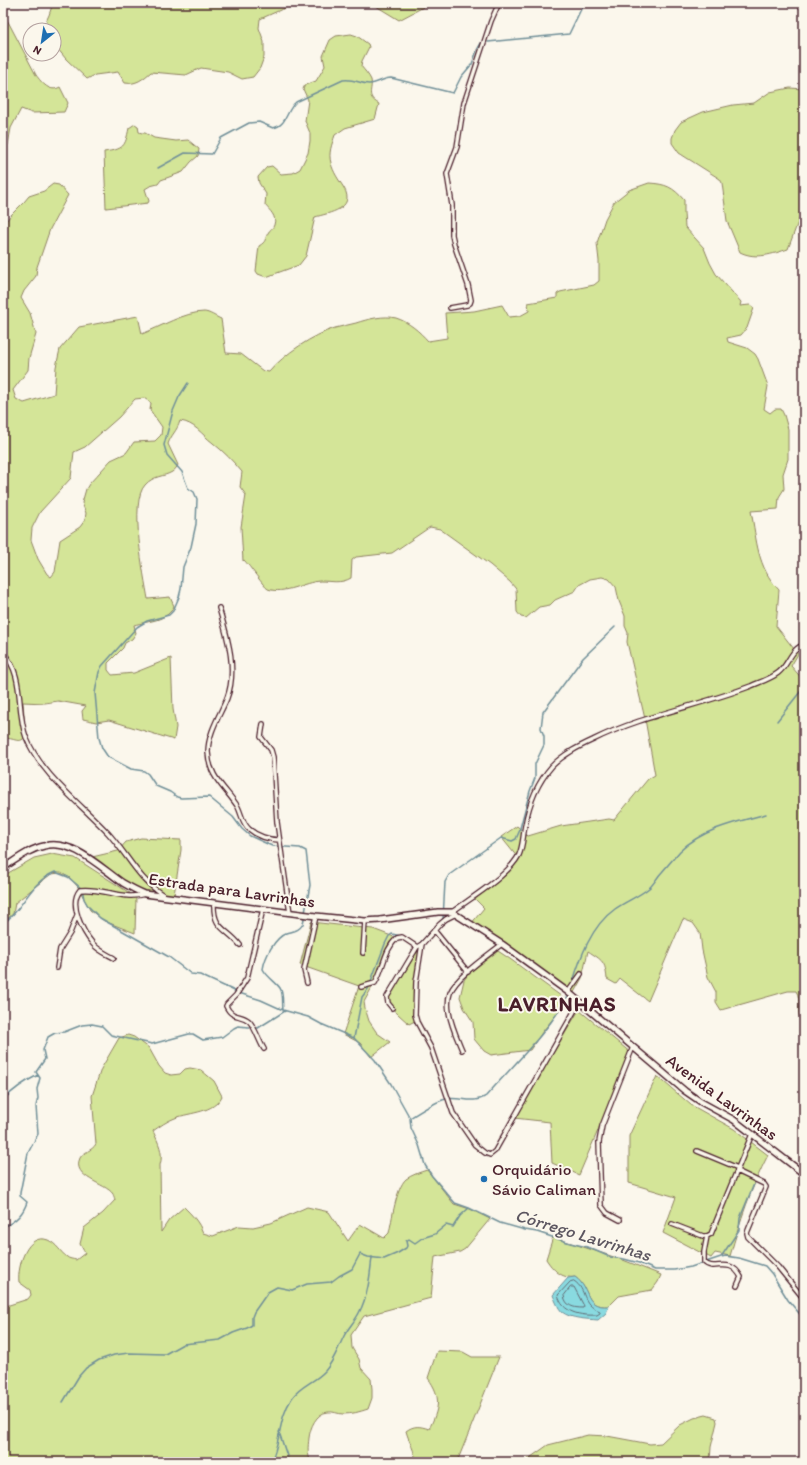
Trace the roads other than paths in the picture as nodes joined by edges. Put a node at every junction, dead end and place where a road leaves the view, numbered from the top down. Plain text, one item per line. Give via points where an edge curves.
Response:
1 (499, 3) edge
2 (450, 308) dead end
3 (219, 608) dead end
4 (804, 645) edge
5 (3, 653) edge
6 (263, 724) dead end
7 (280, 840) junction
8 (3, 868) edge
9 (145, 894) junction
10 (168, 897) junction
11 (214, 903) junction
12 (263, 909) junction
13 (290, 913) junction
14 (454, 913) junction
15 (77, 914) junction
16 (316, 916) junction
17 (365, 920) junction
18 (434, 930) junction
19 (422, 944) junction
20 (502, 944) junction
21 (240, 946) dead end
22 (417, 947) junction
23 (363, 953) dead end
24 (114, 958) dead end
25 (57, 968) dead end
26 (468, 972) junction
27 (581, 974) dead end
28 (307, 983) dead end
29 (361, 986) dead end
30 (568, 992) junction
31 (580, 1001) junction
32 (392, 1008) dead end
33 (633, 1047) junction
34 (264, 1049) dead end
35 (462, 1050) dead end
36 (752, 1134) junction
37 (697, 1151) dead end
38 (738, 1170) junction
39 (804, 1174) edge
40 (620, 1220) dead end
41 (672, 1224) dead end
42 (707, 1236) junction
43 (737, 1286) dead end
44 (804, 1299) edge

1 - 2 street via 464,103 457,147 447,174 454,244 471,300 467,306
3 - 7 street via 229,646 231,677 227,697 212,733 208,756 219,784 237,807 246,826 263,837
4 - 14 street via 797,648 779,673 766,680 720,697 639,720 566,754 549,771 534,794 522,845 515,861
5 - 10 street via 14,670 26,737 40,762 119,845 142,878
6 - 7 street via 261,737 273,757
7 - 13 street
8 - 9 street, Estrada para Lavrinhas via 35,849 50,844 57,845 86,856 124,883
9 - 10 street, Estrada para Lavrinhas
9 - 15 street via 134,897 80,890 76,899
10 - 11 street, Estrada para Lavrinhas
11 - 12 street, Estrada para Lavrinhas
11 - 21 street via 217,924
12 - 13 street, Estrada para Lavrinhas
12 - 34 street via 247,978 226,1006 230,1014 251,1024
13 - 16 street, Estrada para Lavrinhas
14 - 17 street, Estrada para Lavrinhas via 438,912
14 - 18 street
14 - 20 street, Avenida Lavrinhas
15 - 24 street via 94,945
15 - 25 street via 70,933 58,952
16 - 17 street, Estrada para Lavrinhas
16 - 28 street via 304,970
17 - 23 street
18 - 19 street
18 - 26 street
19 - 22 street
19 - 31 street via 415,992 417,1022 431,1048 453,1113 475,1145 488,1155 495,1151
20 - 26 street
20 - 30 street, Avenida Lavrinhas
22 - 29 street via 398,936 388,950 375,982
22 - 32 street via 387,997
26 - 35 street via 454,987 448,1004
27 - 30 street
30 - 31 street, Avenida Lavrinhas
31 - 33 street, Avenida Lavrinhas
33 - 36 street, Avenida Lavrinhas via 689,1094 729,1116
33 - 40 street via 599,1137 601,1205 607,1213
36 - 38 street
36 - 39 street, Avenida Lavrinhas
37 - 38 street
38 - 42 street via 712,1233
38 - 44 street via 766,1187 747,1233 748,1237 778,1267
41 - 42 street
42 - 43 street via 704,1261 709,1266 732,1267 741,1277

